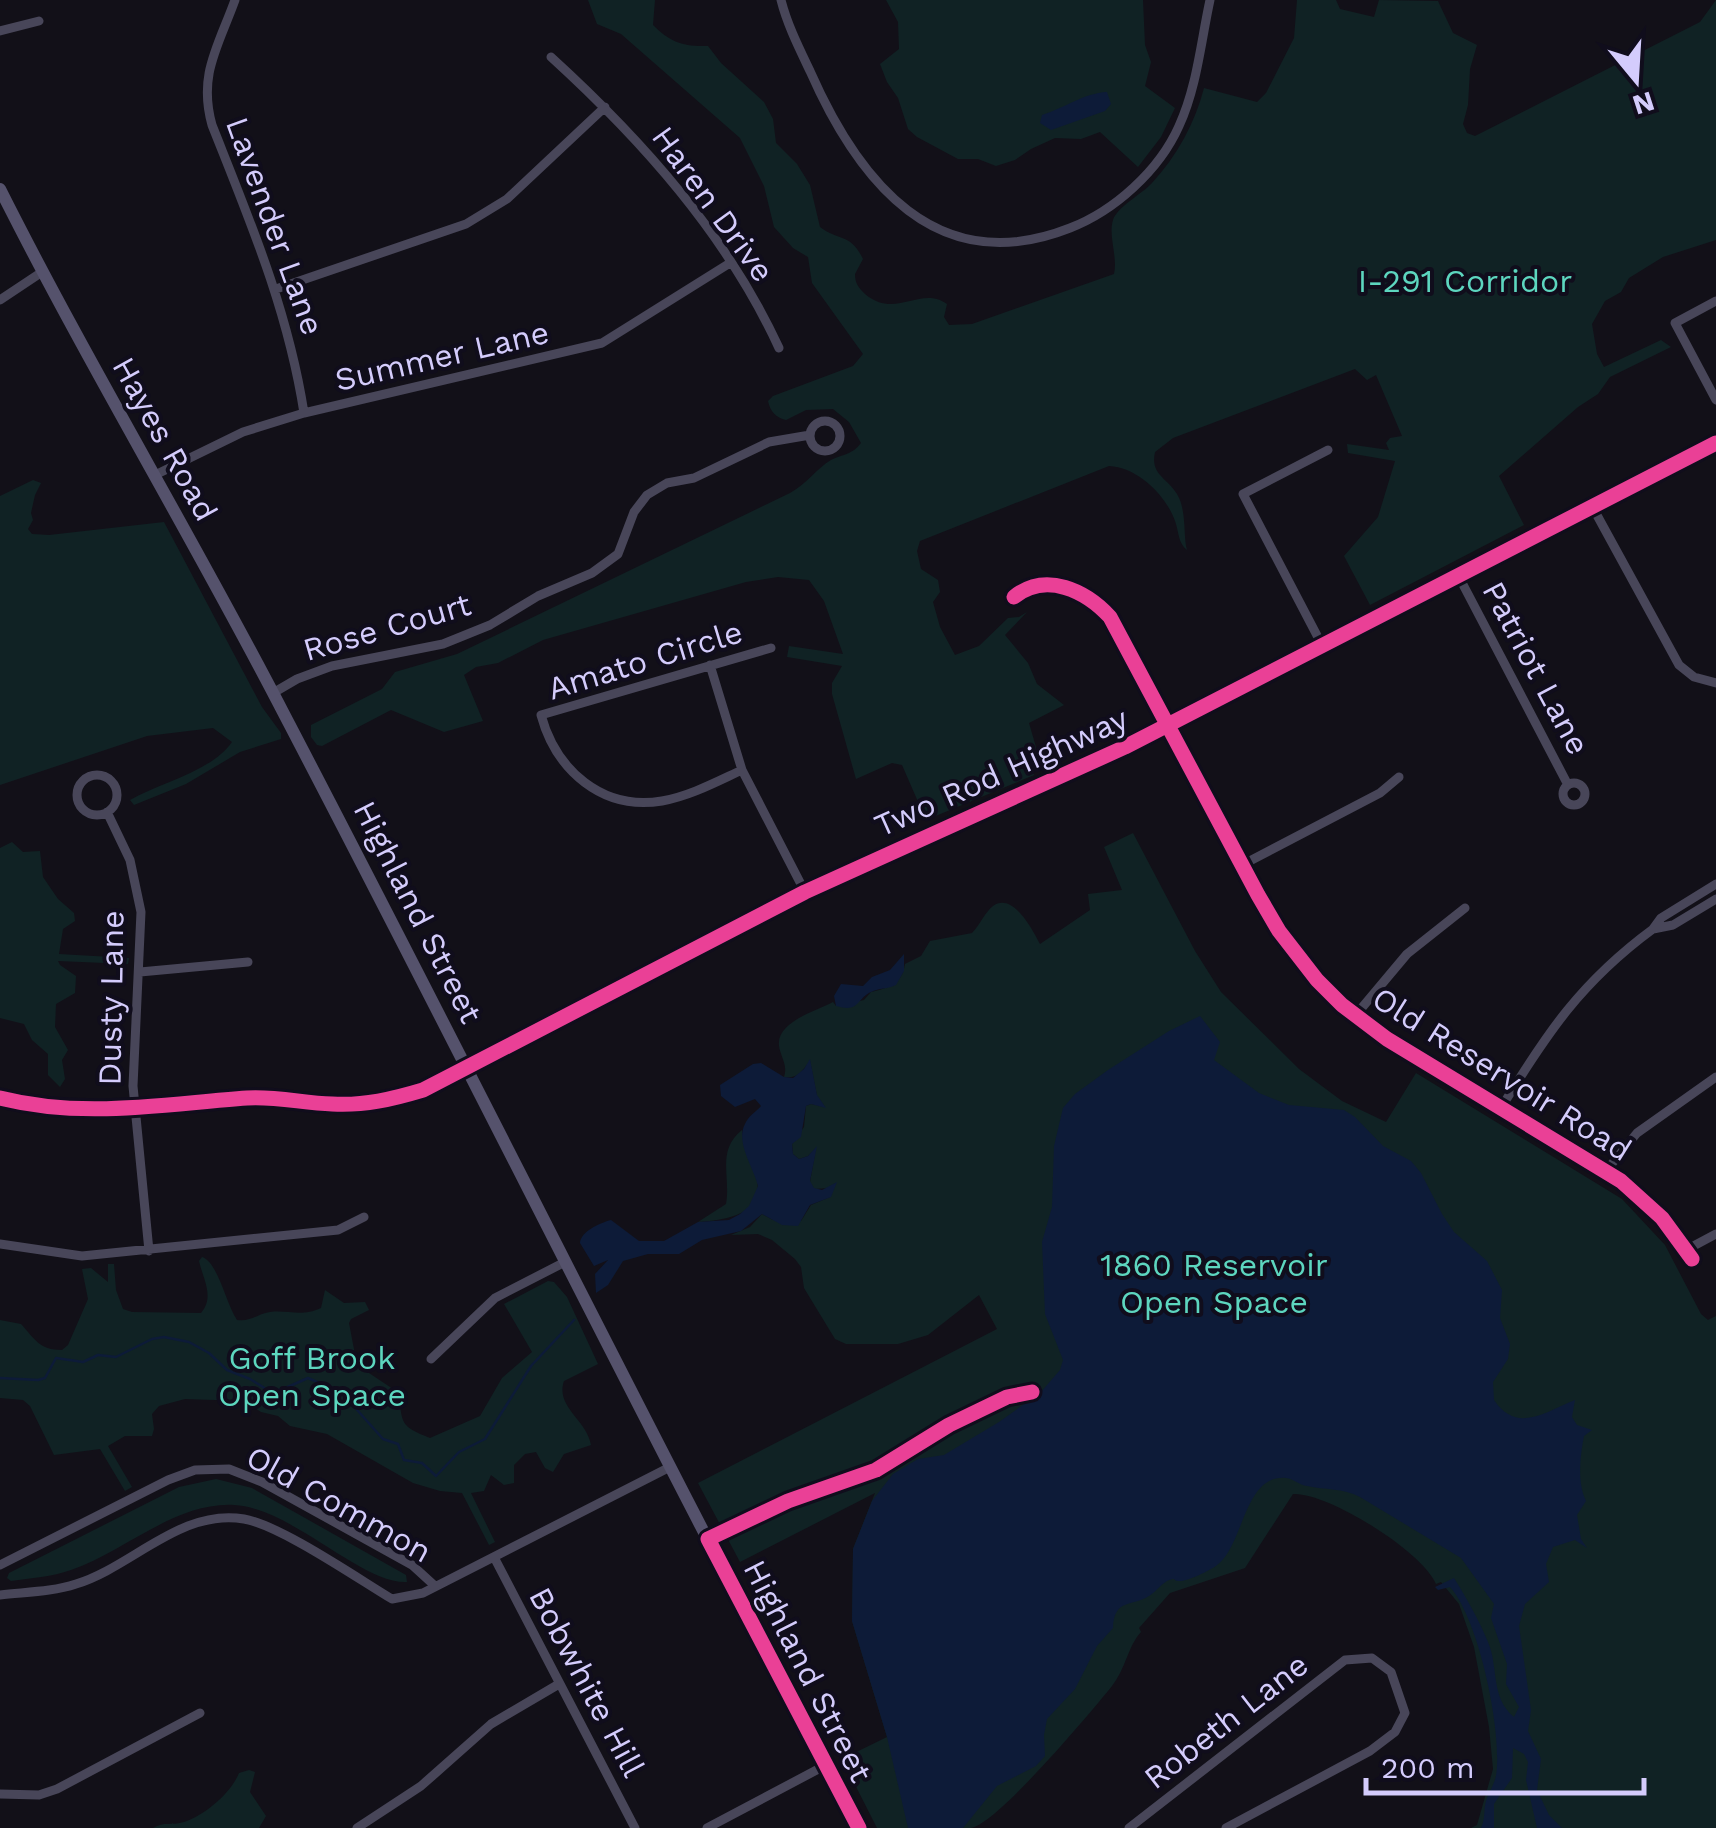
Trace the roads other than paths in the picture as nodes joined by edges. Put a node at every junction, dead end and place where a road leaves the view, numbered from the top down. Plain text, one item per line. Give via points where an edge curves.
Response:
1 (235, 0) edge
2 (781, 0) edge
3 (1210, 0) edge
4 (39, 20) dead end
5 (0, 32) edge
6 (551, 57) dead end
7 (605, 106) junction
8 (0, 188) edge
9 (730, 263) junction
10 (42, 272) junction
11 (276, 289) junction
12 (0, 300) edge
13 (1716, 301) edge
14 (779, 348) dead end
15 (1716, 400) edge
16 (304, 413) junction
17 (810, 436) dead end
18 (1716, 442) edge
19 (1328, 450) dead end
20 (155, 476) junction
21 (1592, 506) junction
22 (1458, 575) junction
23 (1014, 597) dead end
24 (1322, 645) junction
25 (772, 648) dead end
26 (710, 665) junction
27 (1716, 682) edge
28 (273, 693) junction
29 (285, 716) joint
30 (1167, 726) junction
31 (742, 770) junction
32 (1399, 777) dead end
33 (1568, 784) dead end
34 (107, 812) junction
35 (1242, 866) junction
36 (1716, 884) edge
37 (806, 892) junction
38 (1716, 899) edge
39 (1465, 908) dead end
40 (1653, 929) junction
41 (248, 962) dead end
42 (140, 972) junction
43 (1355, 1016) junction
44 (468, 1068) junction
45 (1716, 1077) edge
46 (0, 1098) edge
47 (1501, 1108) junction
48 (134, 1110) junction
49 (1606, 1171) junction
50 (364, 1217) dead end
51 (1716, 1234) edge
52 (0, 1244) edge
53 (149, 1250) junction
54 (566, 1262) junction
55 (431, 1360) dead end
56 (670, 1467) junction
57 (494, 1559) junction
58 (0, 1566) edge
59 (435, 1586) junction
60 (0, 1595) edge
61 (559, 1684) junction
62 (200, 1713) dead end
63 (826, 1765) junction
64 (0, 1794) edge
65 (357, 1828) edge
66 (635, 1828) edge
67 (708, 1828) edge
68 (859, 1828) edge
69 (1130, 1828) edge
70 (1226, 1828) edge

1 - 11 street, Lavender Lane via 204,97
2 - 3 street via 826,108 862,167 892,200 965,238 1004,242 1045,238 1083,223 1141,180 1179,128
4 - 5 street
6 - 7 street, Haren Drive
7 - 9 street, Haren Drive via 682,192
7 - 11 street via 508,200 466,224
8 - 10 main road, Hayes Road
9 - 14 street, Haren Drive
9 - 16 street, Summer Lane via 602,343
10 - 12 street
10 - 20 main road, Hayes Road
11 - 16 street, Lavender Lane
13 - 15 street via 1675,322
16 - 20 street, Summer Lane via 244,432
17 - 28 street, Rose Court via 769,442 647,494 618,554 490,625 443,644 332,666
18 - 21 street, Two Rod Highway
19 - 24 street via 1243,494
20 - 28 main road, Hayes Road
21 - 22 street, Two Rod Highway
21 - 27 street via 1672,656 1694,677
22 - 24 street, Two Rod Highway
22 - 33 street, Patriot Lane
23 - 30 street, Old Reservoir Road via 1030,587 1061,586 1102,609
24 - 30 street, Two Rod Highway
25 - 26 street, Amato Circle
26 - 31 street
26 - 31 street, Amato Circle via 541,715 546,735 581,781 603,796 631,802 688,794
28 - 29 main road, Hayes Road
29 - 44 main road, Highland Street
30 - 35 street, Old Reservoir Road
30 - 37 street, Two Rod Highway
31 - 37 street
32 - 35 street via 1380,794
34 - 34 street, Dusty Lane via 116,800 114,784 102,775 87,777 77,789 79,805 92,814
34 - 42 street, Dusty Lane via 138,887
35 - 43 street, Old Reservoir Road via 1291,948
36 - 40 street
37 - 44 street, Two Rod Highway
38 - 40 street
39 - 43 street via 1407,954
40 - 47 street via 1577,994
41 - 42 street
42 - 48 street, Dusty Lane
43 - 47 street, Old Reservoir Road
44 - 48 street, Two Rod Highway via 423,1090 362,1104 250,1098
44 - 54 main road, Highland Street
45 - 49 street via 1637,1133
46 - 48 street, Two Rod Highway via 34,1107
47 - 49 street, Old Reservoir Road
48 - 53 street, Dusty Lane
49 - 51 street, Old Reservoir Road via 1650,1204 1689,1254
50 - 53 street via 338,1230
52 - 53 street via 82,1256
54 - 55 street via 494,1298
54 - 56 main road, Highland Street
56 - 57 street, Old Common
56 - 63 main road, Highland Street
57 - 59 street, Old Common
57 - 61 street, Bobwhite Hill
58 - 59 street, Old Common via 168,1480 195,1470 229,1469 412,1565
59 - 60 street, Old Common via 392,1599 277,1531 231,1518 187,1526 78,1584
61 - 65 street via 491,1724 421,1786
61 - 66 street, Bobwhite Hill
62 - 64 street via 57,1789
63 - 67 street
63 - 68 main road, Highland Street
69 - 70 street, Robeth Lane via 1345,1660 1372,1658 1391,1672 1405,1713 1395,1732 1370,1752

